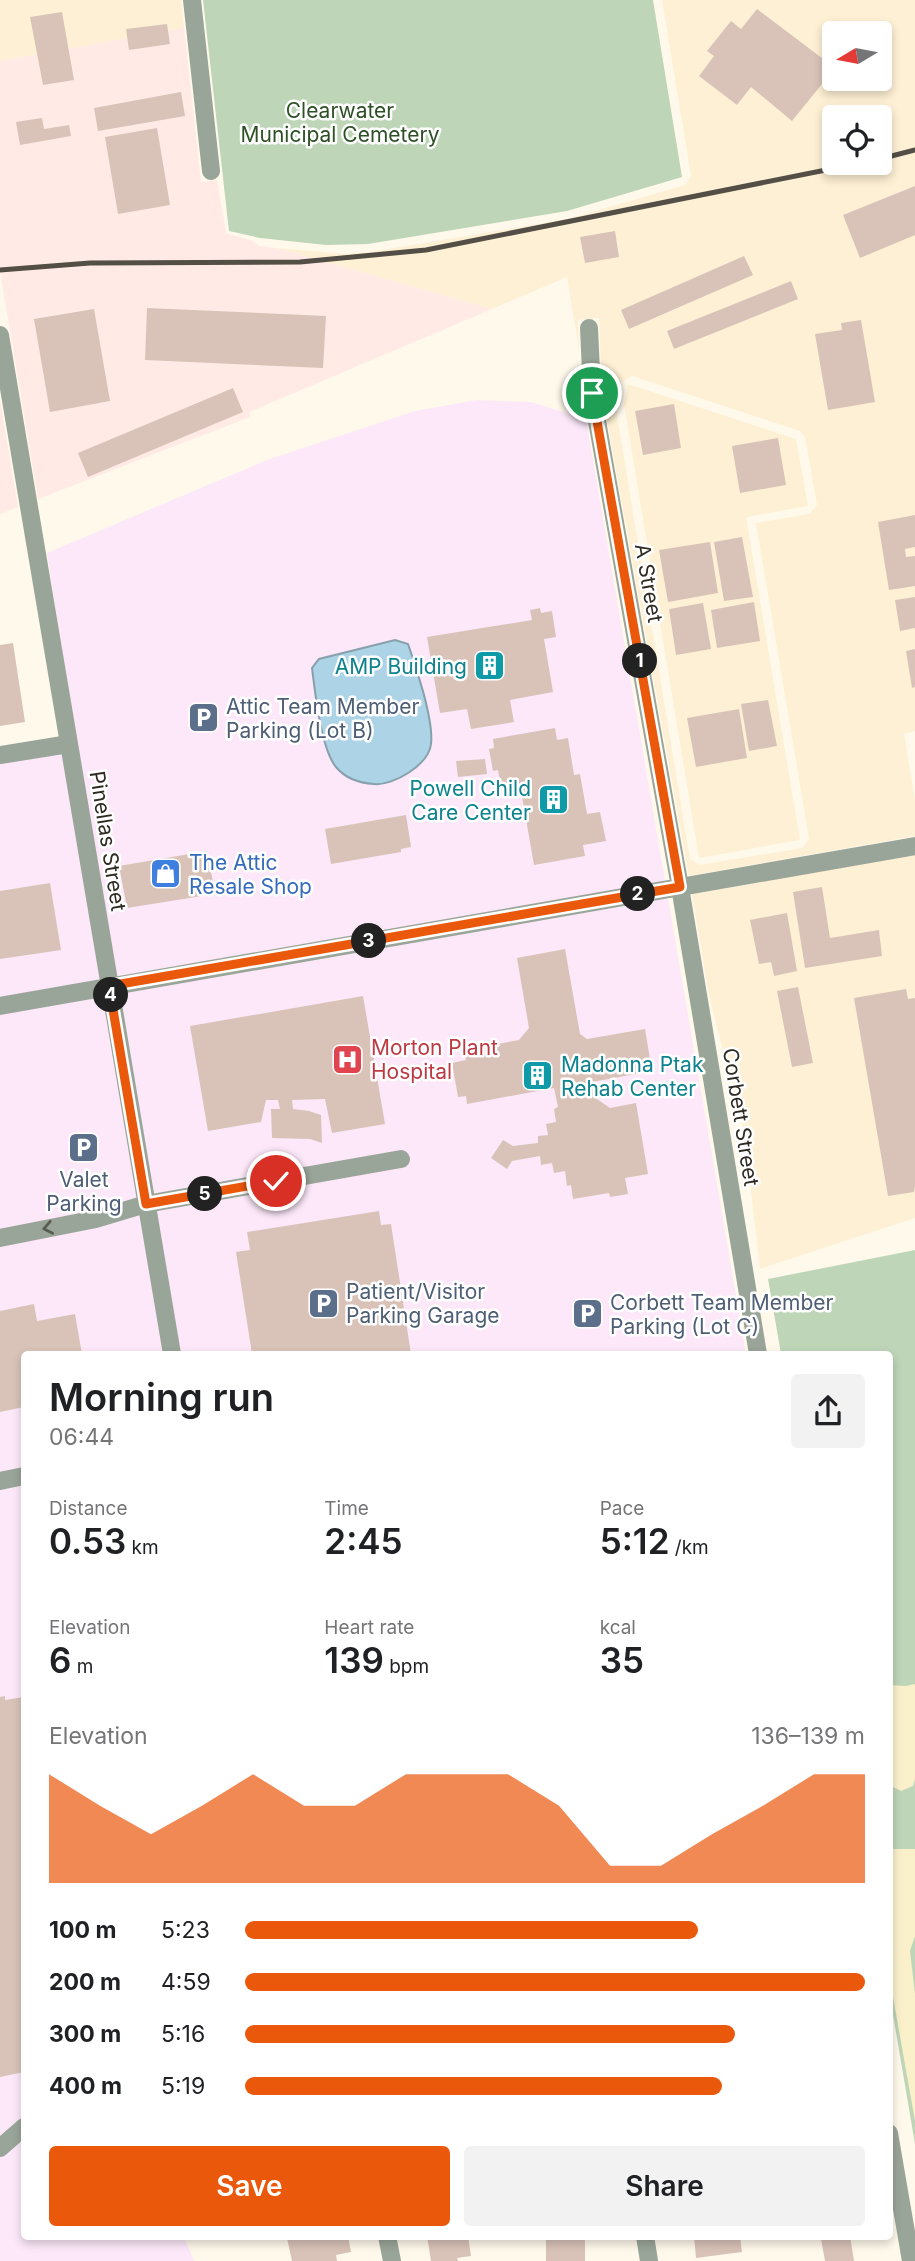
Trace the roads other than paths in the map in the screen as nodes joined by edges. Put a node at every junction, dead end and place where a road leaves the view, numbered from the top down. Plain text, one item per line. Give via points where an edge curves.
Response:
1 (191, 0) edge
2 (211, 171) dead end
3 (589, 328) dead end
4 (0, 335) edge
5 (69, 744) junction
6 (0, 755) edge
7 (915, 846) edge
8 (680, 887) junction
9 (109, 986) junction
10 (0, 1006) edge
11 (401, 1159) dead end
12 (146, 1204) junction
13 (0, 1238) edge
14 (171, 1351) edge
15 (757, 1351) edge
16 (21, 1476) edge
17 (0, 1480) edge
18 (21, 2130) edge
19 (0, 2148) edge
20 (893, 2156) edge
21 (388, 2240) edge
22 (646, 2240) edge
23 (392, 2261) edge
24 (649, 2261) edge
25 (911, 2261) edge

1 - 2 street
3 - 8 street, A Street via 592,393
4 - 5 street, Pinellas Street
5 - 6 street
5 - 9 street, Pinellas Street
7 - 8 street
8 - 9 street
8 - 15 street, Corbett Street
9 - 10 street
9 - 12 street, Pinellas Street
11 - 12 street
12 -> 13 street
12 - 14 street, Pinellas Street
16 - 17 street
18 - 19 street
20 - 25 street
21 - 23 street
22 - 24 street

